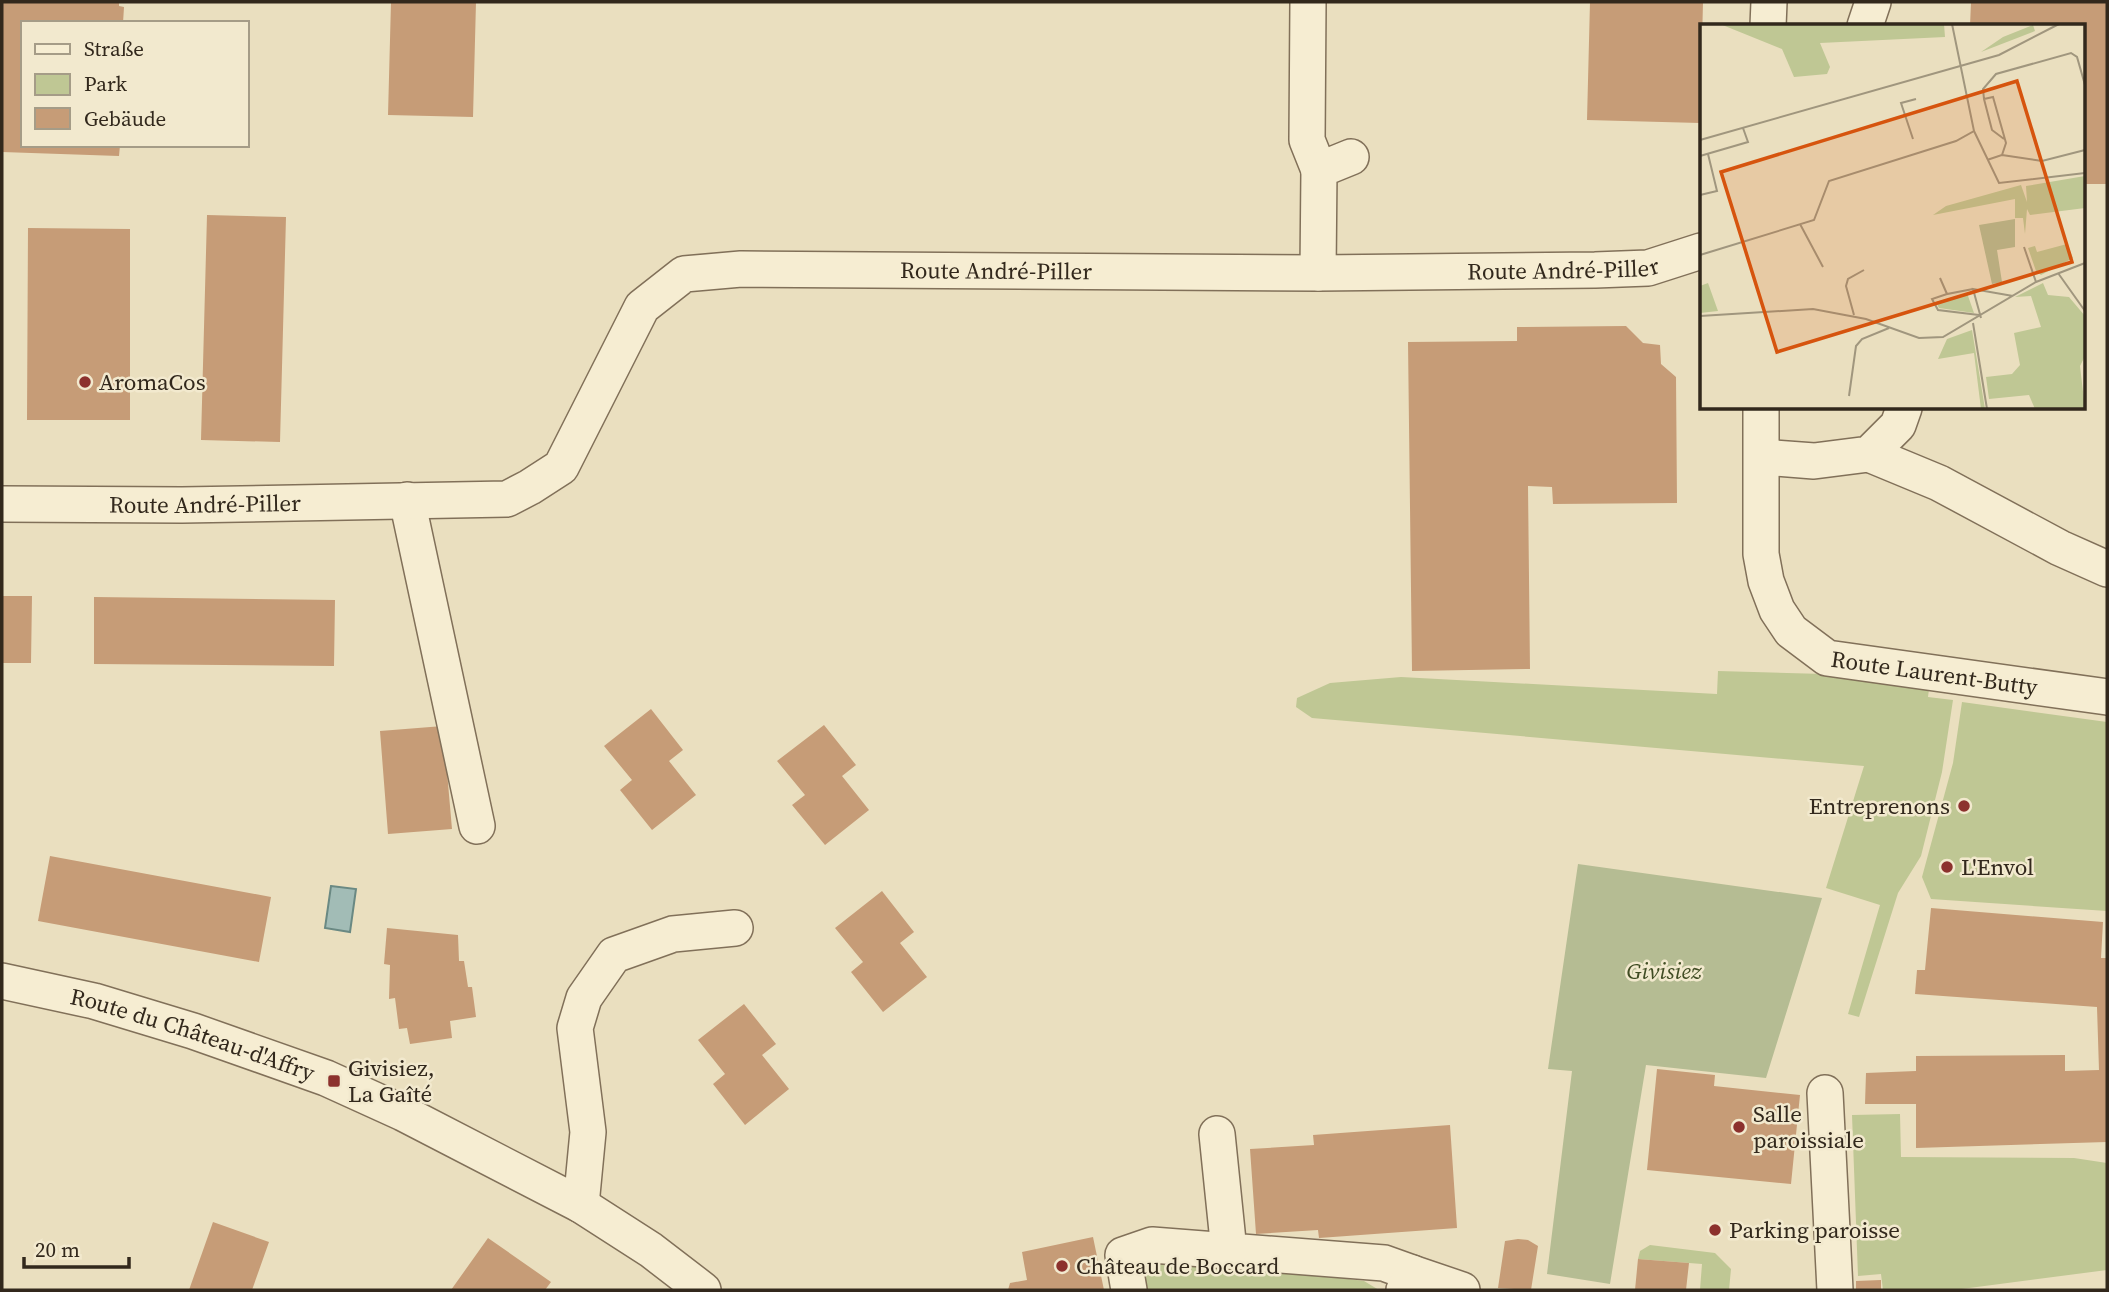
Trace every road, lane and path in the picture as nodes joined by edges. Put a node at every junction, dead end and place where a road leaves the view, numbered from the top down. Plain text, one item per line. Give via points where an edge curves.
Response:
1 (1308, 2) edge
2 (1769, 2) edge
3 (1873, 2) edge
4 (1769, 24) edge
5 (1867, 24) edge
6 (1351, 157) dead end
7 (1318, 170) junction
8 (1700, 251) edge
9 (1318, 273) junction
10 (1761, 410) edge
11 (1904, 410) edge
12 (1869, 454) junction
13 (1762, 457) junction
14 (407, 500) junction
15 (2, 504) edge
16 (2107, 569) edge
17 (2107, 697) edge
18 (477, 826) dead end
19 (735, 928) dead end
20 (2, 981) edge
21 (1825, 1093) dead end
22 (1217, 1134) dead end
23 (581, 1205) junction
24 (1228, 1251) junction
25 (1408, 1282) edge
26 (703, 1290) edge
27 (1129, 1290) edge
28 (1462, 1290) edge
29 (1835, 1290) edge

1 - 7 street via 1307,140
2 - 4 street
3 - 5 street
6 - 7 street
7 - 9 street
8 - 9 street, Route André-Piller via 1648,268
9 - 14 street, Route André-Piller via 741,269 684,274 642,307 561,467 508,499
10 - 13 street, Route Laurent-Butty
11 - 12 street via 1898,425
12 - 13 street via 1814,461
12 - 16 street via 1939,482
13 - 17 street, Route Laurent-Butty via 1761,554 1766,582 1791,631 1827,657
14 - 15 street, Route André-Piller
14 - 18 street
19 - 23 street via 673,934 614,955 584,998 575,1028 587,1132
20 - 23 street, Route du Château-d'Affry via 107,1005 326,1078
21 - 29 street
22 - 24 street
23 - 26 street, Route du Château-d'Affry
24 - 25 street via 1384,1263
24 - 27 street via 1152,1245 1123,1255
25 - 28 street

